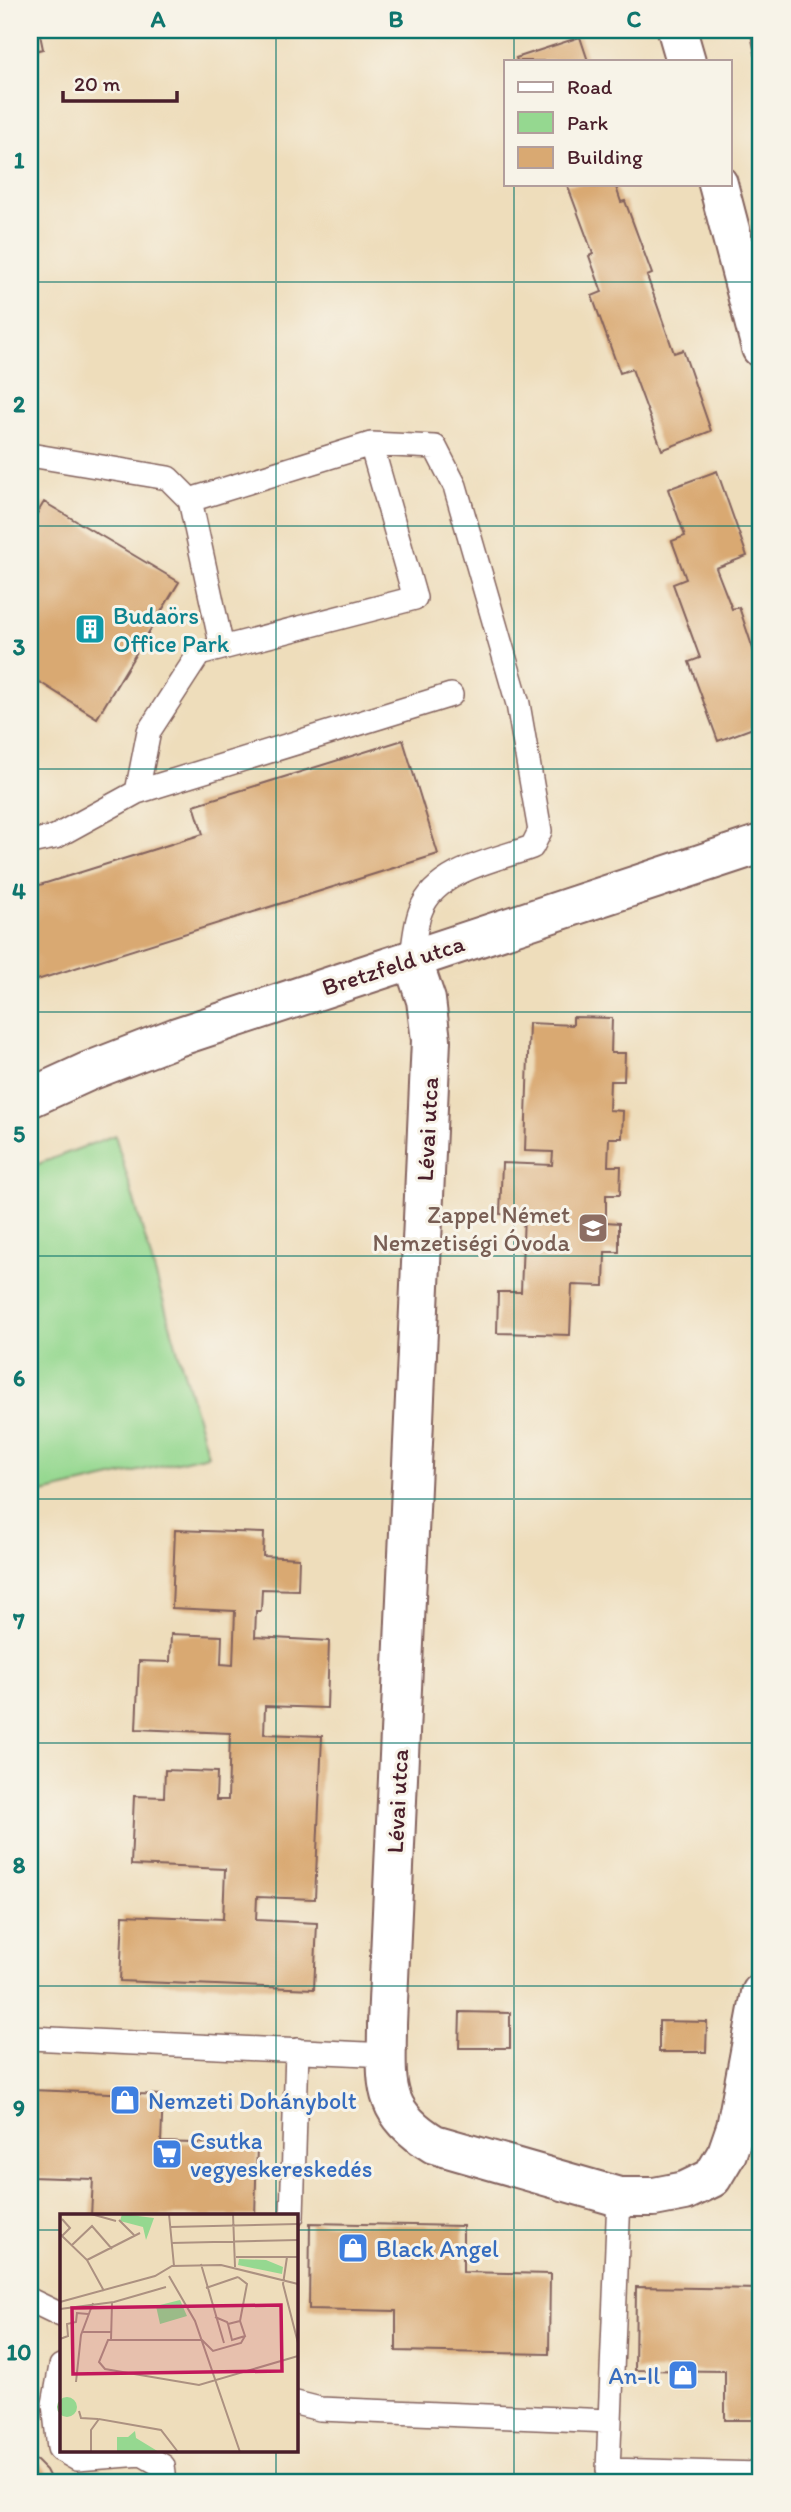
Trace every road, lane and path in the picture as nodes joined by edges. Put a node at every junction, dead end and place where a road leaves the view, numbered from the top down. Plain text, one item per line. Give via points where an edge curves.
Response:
1 (677, 30) edge
2 (685, 60) edge
3 (719, 186) edge
4 (761, 348) edge
5 (371, 444) junction
6 (30, 455) edge
7 (190, 500) junction
8 (222, 648) junction
9 (451, 695) dead end
10 (136, 792) junction
11 (30, 842) edge
12 (761, 844) edge
13 (412, 959) junction
14 (30, 1098) edge
15 (761, 1993) edge
16 (30, 2038) edge
17 (298, 2050) junction
18 (387, 2054) junction
19 (619, 2197) junction
20 (292, 2214) edge
21 (30, 2300) edge
22 (60, 2315) edge
23 (60, 2371) edge
24 (298, 2404) edge
25 (610, 2421) junction
26 (60, 2449) edge
27 (65, 2452) edge
28 (761, 2474) edge
29 (165, 2482) edge

1 - 2 street
3 - 4 street
5 - 7 lane
5 - 8 lane via 415,598
5 - 13 lane via 435,447 455,486 519,704 540,831 533,847 448,877 432,891 420,910
6 - 7 lane via 168,478
7 - 8 lane
8 - 10 lane via 199,654 149,731
9 - 10 lane
10 - 11 lane via 55,837
12 - 13 street, Bretzfeld utca
13 - 14 street, Bretzfeld utca via 177,1037
13 - 18 street, Lévai utca via 426,1000 431,1040
15 - 19 street, Lévai utca via 736,2127 712,2178 685,2191
16 - 17 lane
17 - 18 lane
17 - 20 lane
18 - 19 street, Lévai utca via 387,2085 396,2111 412,2131 434,2144
19 - 25 lane
21 - 22 lane
23 - 26 lane via 54,2404
24 - 25 lane via 320,2409
25 - 28 lane via 608,2470
27 - 29 lane via 77,2459 142,2454 163,2466

